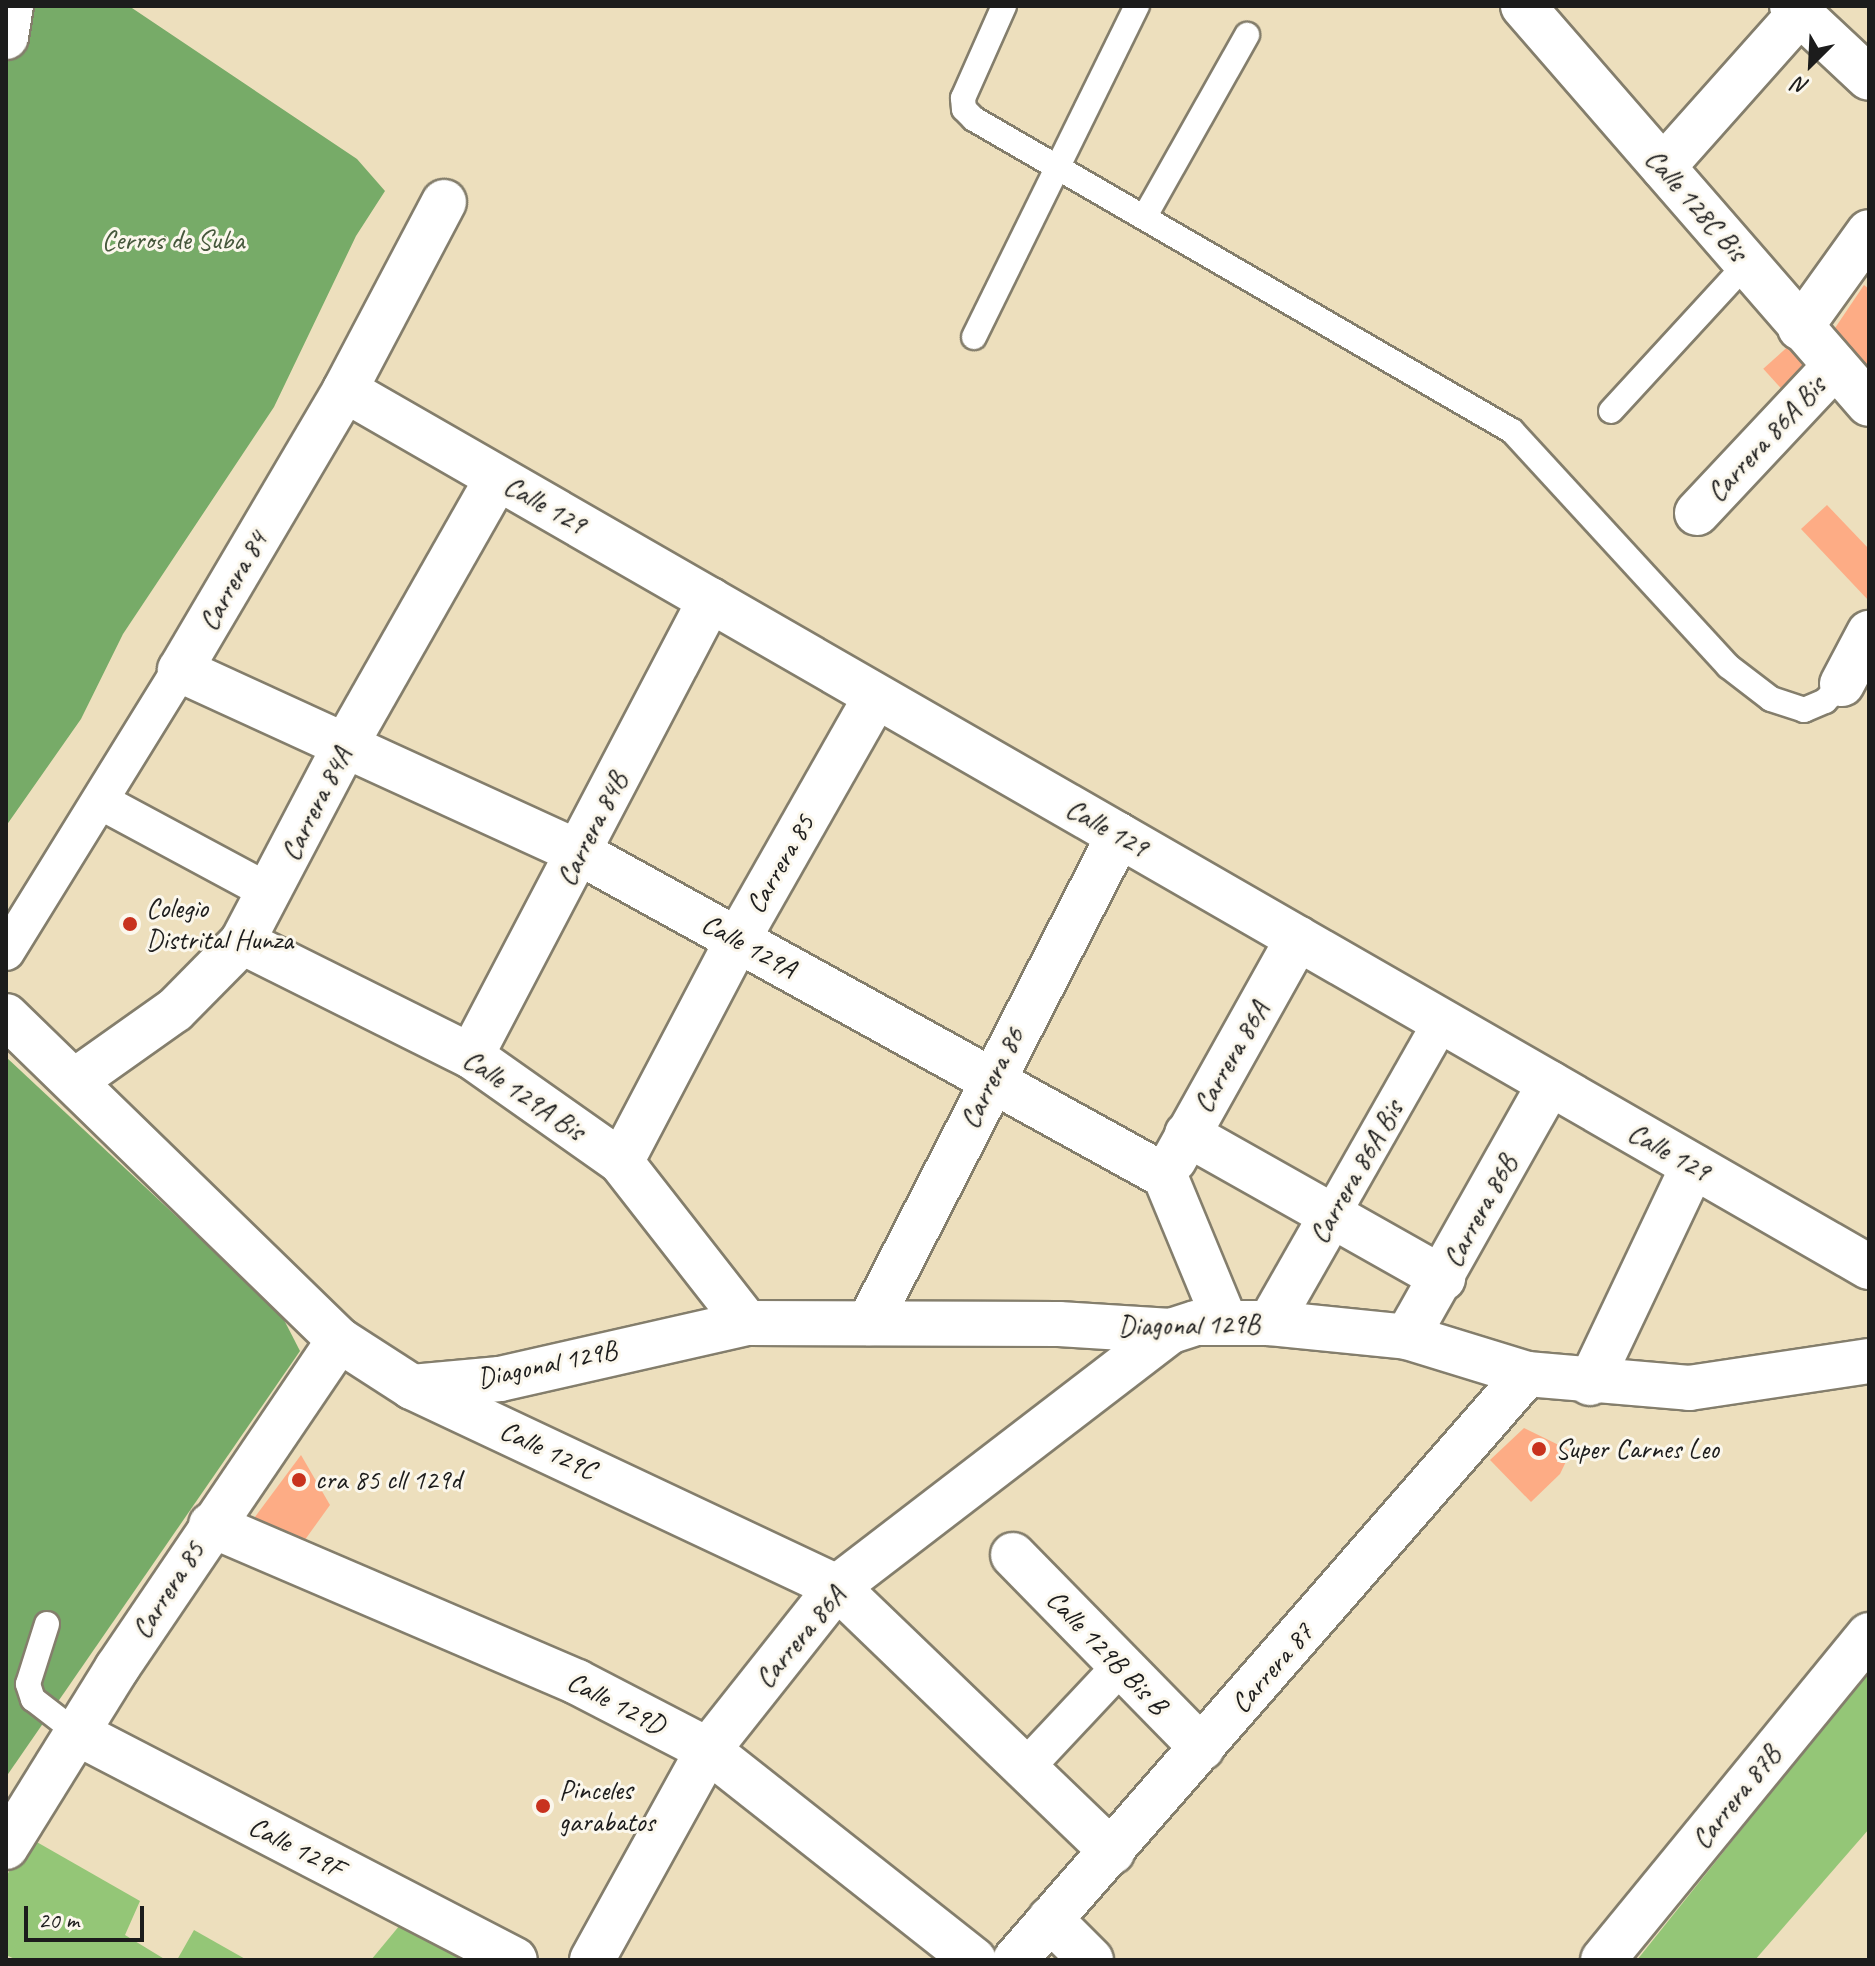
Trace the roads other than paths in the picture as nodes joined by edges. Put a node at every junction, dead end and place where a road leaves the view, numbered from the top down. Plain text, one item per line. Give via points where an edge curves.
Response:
1 (11, 6) edge
2 (1004, 6) edge
3 (1137, 6) edge
4 (1523, 6) edge
5 (1796, 10) edge
6 (1247, 35) dead end
7 (6, 37) edge
8 (1867, 72) edge
9 (1058, 167) junction
10 (1663, 167) junction
11 (444, 202) dead end
12 (1145, 216) junction
13 (1869, 232) edge
14 (1746, 264) junction
15 (1800, 328) junction
16 (974, 337) dead end
17 (1835, 366) junction
18 (345, 390) junction
19 (1869, 404) edge
20 (1611, 411) dead end
21 (497, 478) junction
22 (1697, 513) dead end
23 (710, 600) junction
24 (1859, 661) edge
25 (180, 670) junction
26 (876, 696) junction
27 (345, 746) junction
28 (100, 801) junction
29 (1119, 835) junction
30 (580, 853) junction
31 (271, 893) junction
32 (1298, 938) junction
33 (738, 939) junction
34 (242, 942) junction
35 (6, 952) edge
36 (6, 1016) edge
37 (1442, 1021) junction
38 (471, 1056) junction
39 (990, 1079) junction
40 (76, 1080) junction
41 (1550, 1083) junction
42 (1187, 1134) junction
43 (621, 1162) junction
44 (1693, 1166) junction
45 (1165, 1176) junction
46 (1331, 1216) junction
47 (1869, 1267) edge
48 (1443, 1278) junction
49 (1225, 1321) junction
50 (747, 1323) junction
51 (869, 1323) junction
52 (1270, 1323) junction
53 (1171, 1331) junction
54 (1407, 1337) junction
55 (339, 1340) junction
56 (1869, 1361) edge
57 (1527, 1374) junction
58 (1590, 1383) junction
59 (412, 1387) junction
60 (211, 1525) junction
61 (1013, 1555) dead end
62 (837, 1587) junction
63 (47, 1624) dead end
64 (1869, 1635) edge
65 (1121, 1666) junction
66 (77, 1733) junction
67 (1202, 1748) junction
68 (708, 1750) junction
69 (1026, 1767) junction
70 (6, 1847) edge
71 (1112, 1852) junction
72 (1050, 1919) junction
73 (515, 1960) edge
74 (592, 1960) edge
75 (974, 1960) edge
76 (1015, 1960) edge
77 (1091, 1960) edge
78 (1603, 1960) edge

1 - 7 street
2 - 9 lane via 963,98 964,109
3 - 9 lane
4 - 10 street, Calle 128C Bis
5 - 8 street
5 - 10 street
6 - 12 lane
9 - 12 lane
9 - 16 lane
10 - 14 street, Calle 128C Bis
11 - 18 street, Carrera 84
12 - 24 lane via 1512,431 1728,666 1771,699 1804,710 1825,701
13 - 15 street, Carrera 86A Bis
14 - 15 street, Calle 128C Bis
14 - 20 lane
15 - 17 street, Calle 128C Bis
17 - 19 street, Calle 128C Bis
17 - 22 street, Carrera 86A Bis
18 - 21 street, Calle 129
18 - 25 street, Carrera 84
21 - 23 street, Calle 129
21 - 27 street, Carrera 84A
23 - 26 street, Calle 129
23 - 30 street, Carrera 84B
25 - 27 street, Calle 129A
25 - 28 street, Carrera 84
26 - 29 street, Calle 129
26 - 33 street, Carrera 85
27 - 30 street, Calle 129A
27 - 31 street, Carrera 84A
28 - 31 street
28 - 35 street, Carrera 84
29 - 32 street, Calle 129
29 - 39 street, Carrera 86
30 - 33 street, Calle 129A
30 - 38 street, Carrera 84B
31 - 34 street, Carrera 84A
32 - 37 street, Calle 129
32 - 42 street, Carrera 86A
33 - 39 street, Calle 129A
33 - 43 street, Carrera 85
34 - 38 street, Calle 129A Bis
34 - 40 street, Carrera 84A via 175,1010
36 - 40 street, Calle 129C
37 - 41 street, Calle 129
37 - 46 street, Carrera 86A Bis
38 - 43 street, Calle 129A Bis
39 - 45 street, Calle 129A
39 - 51 street, Carrera 86
40 - 55 street, Calle 129C
41 - 44 street, Calle 129
41 - 48 street, Carrera 86B
42 - 45 street, Carrera 86A
42 - 46 street
43 - 50 street, Calle 129A Bis
44 - 47 street, Calle 129
44 - 58 street
45 - 49 street
46 - 48 street
46 - 52 street, Carrera 86A Bis
48 - 54 street, Carrera 86B
49 - 52 street, Diagonal 129B
49 - 53 street, Diagonal 129B
50 - 51 street, Diagonal 129B
50 - 59 street, Diagonal 129B via 500,1379
51 - 53 street, Diagonal 129B via 1059,1324
52 - 54 street, Diagonal 129B
53 - 62 street, Carrera 86A
54 - 57 street, Diagonal 129B
55 - 59 street, Calle 129C
55 - 60 street, Carrera 85
56 - 58 street, Diagonal 129B via 1689,1388
57 - 58 street, Diagonal 129B
57 - 67 street, Carrera 87
59 - 62 street, Calle 129C
60 - 66 street, Carrera 85
60 - 68 street, Calle 129D via 577,1682
61 - 65 street, Calle 129B Bis B
62 - 68 street, Carrera 86A
62 - 69 street, Calle 129C
63 - 66 lane via 28,1684 33,1699
64 - 78 street, Carrera 87B
65 - 67 street, Calle 129B Bis B
65 - 69 street
66 - 70 street, Carrera 85
66 - 73 street, Calle 129F
67 - 71 street, Carrera 87
68 - 74 street, Carrera 86A
68 - 75 street, Calle 129D
69 - 71 street, Calle 129C
71 - 72 street, Carrera 87
72 - 76 street, Carrera 87
72 - 77 street

